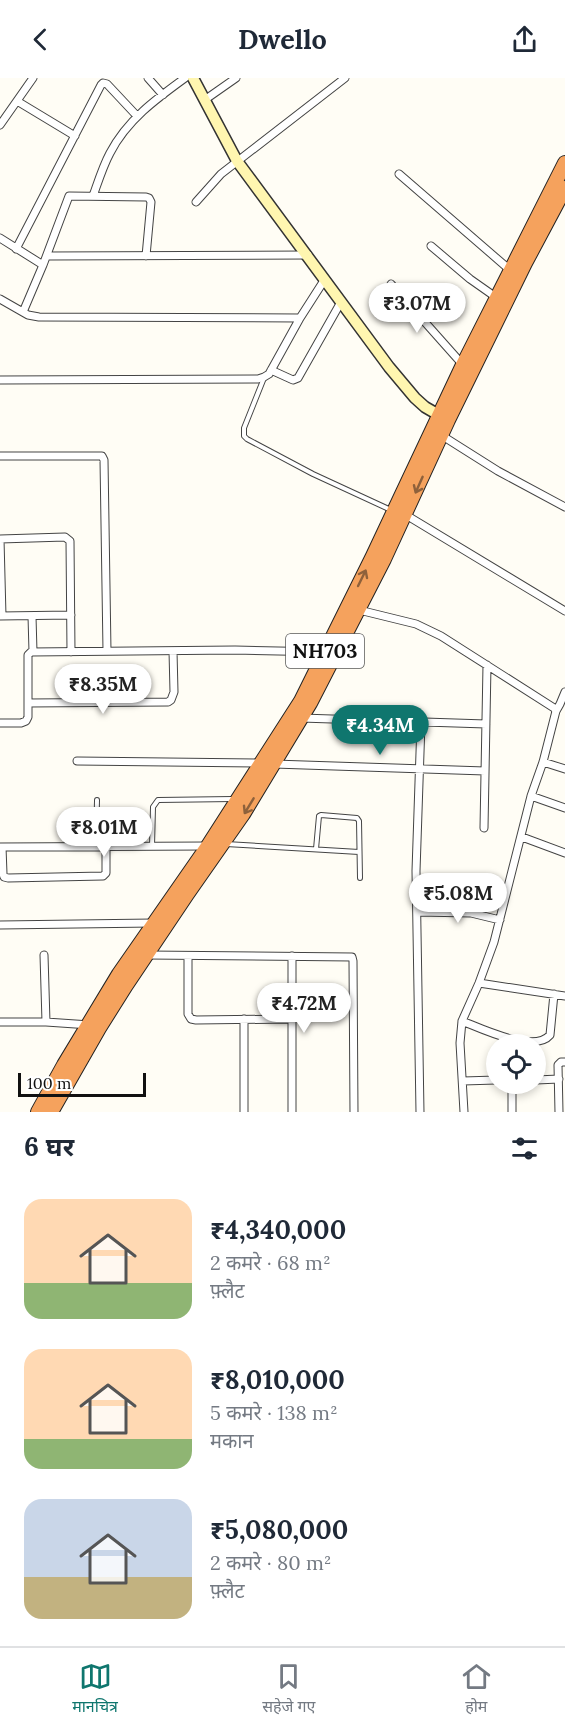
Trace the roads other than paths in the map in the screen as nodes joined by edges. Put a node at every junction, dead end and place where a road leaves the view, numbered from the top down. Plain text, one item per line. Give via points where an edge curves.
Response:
1 (33, 78) edge
2 (148, 78) edge
3 (185, 78) edge
4 (193, 78) edge
5 (236, 78) edge
6 (345, 78) edge
7 (163, 95) junction
8 (206, 99) junction
9 (17, 101) junction
10 (137, 116) junction
11 (0, 125) edge
12 (75, 136) junction
13 (237, 161) junction
14 (565, 164) edge
15 (399, 174) dead end
16 (565, 188) edge
17 (93, 196) junction
18 (196, 202) dead end
19 (0, 238) edge
20 (430, 246) dead end
21 (16, 249) junction
22 (308, 255) junction
23 (47, 256) junction
24 (146, 256) junction
25 (43, 265) junction
26 (510, 270) junction
27 (325, 279) junction
28 (391, 285) dead end
29 (497, 298) junction
30 (0, 299) edge
31 (341, 302) junction
32 (23, 312) junction
33 (300, 318) junction
34 (463, 365) junction
35 (271, 370) junction
36 (264, 377) junction
37 (0, 380) edge
38 (444, 418) junction
39 (441, 435) junction
40 (0, 456) edge
41 (565, 507) edge
42 (400, 513) junction
43 (0, 539) edge
44 (359, 610) junction
45 (565, 611) edge
46 (71, 615) junction
47 (1, 616) edge
48 (32, 616) junction
49 (107, 651) junction
50 (172, 651) junction
51 (33, 652) junction
52 (71, 652) junction
53 (330, 654) junction
54 (487, 664) junction
55 (565, 692) edge
56 (28, 703) junction
57 (560, 707) edge
58 (301, 718) junction
59 (0, 723) edge
60 (422, 723) junction
61 (486, 724) junction
62 (77, 761) dead end
63 (543, 762) junction
64 (268, 763) junction
65 (419, 770) junction
66 (565, 770) edge
67 (485, 771) junction
68 (531, 796) junction
69 (238, 799) junction
70 (97, 800) dead end
71 (565, 808) edge
72 (484, 828) dead end
73 (522, 837) junction
74 (215, 845) junction
75 (96, 846) junction
76 (105, 846) junction
77 (153, 846) junction
78 (1, 847) edge
79 (316, 849) junction
80 (359, 852) junction
81 (565, 853) edge
82 (360, 878) dead end
83 (418, 912) junction
84 (500, 920) junction
85 (155, 923) junction
86 (0, 925) edge
87 (44, 955) dead end
88 (146, 955) junction
89 (188, 956) junction
90 (292, 957) junction
91 (479, 983) junction
92 (554, 994) junction
93 (565, 996) edge
94 (244, 1019) junction
95 (291, 1019) junction
96 (462, 1021) junction
97 (0, 1022) edge
98 (46, 1022) junction
99 (94, 1026) junction
100 (565, 1062) edge
101 (559, 1079) junction
102 (486, 1080) edge
103 (546, 1080) edge
104 (463, 1081) junction
105 (512, 1094) edge
106 (38, 1112) edge
107 (51, 1112) edge
108 (244, 1112) edge
109 (292, 1112) edge
110 (354, 1112) edge
111 (420, 1112) edge
112 (464, 1112) edge
113 (513, 1112) edge
114 (559, 1112) edge

1 - 9 street
2 - 7 street
3 - 7 street
4 - 8 street
5 - 8 street
6 - 13 street
7 - 10 street
8 - 13 street
9 - 11 street
9 - 12 street
10 - 12 street via 103,83
10 - 17 street via 109,155
12 - 21 street
13 - 18 street
13 - 22 street
14 - 26 highway, NH703
15 - 26 street
16 - 38 highway, NH703
17 - 23 street via 67,198
17 - 24 street via 149,198
19 - 21 street
20 - 29 street
21 - 25 street
22 - 24 street
22 - 27 street
23 - 24 street
23 - 25 street
25 - 32 street
26 - 29 highway, NH703
27 - 31 street
27 - 33 street
28 - 34 street
29 - 34 highway, NH703
30 - 32 street
31 - 35 street via 298,378 293,380
31 - 38 street via 406,388 425,407
32 - 33 street via 39,317
33 - 35 street
34 - 38 highway, NH703
35 - 36 street
36 - 37 street
36 - 42 lane via 244,436 313,474
38 - 39 highway, NH703
38 - 42 highway, NH703
39 - 41 street
39 -> 42 highway, NH703
40 - 49 street via 102,456
42 - 44 highway, NH703
42 - 45 street
53 -> 42 highway, NH703
43 - 46 street via 68,538
43 - 47 street
44 - 53 highway, NH703
44 - 54 street via 416,624
46 - 48 street
46 - 52 street
47 - 48 street
48 - 51 street
49 - 50 street
49 - 52 street
50 - 53 street
50 - 56 street via 174,692 168,702
51 - 52 street
51 - 56 street via 28,655
53 - 58 highway, NH703
53 - 64 highway, NH703 via 300,700
54 - 57 street via 554,708
54 - 61 street
55 - 57 street
56 - 59 street via 26,721
57 - 63 street
58 - 60 street
58 - 64 highway, NH703
60 - 61 street
60 - 65 street
61 - 67 street
62 - 64 street
63 - 66 street
63 - 68 street
64 - 65 street
64 - 69 highway, NH703
64 -> 74 highway, NH703 via 243,814
65 - 67 street
65 - 83 street
67 - 72 street
68 - 71 street
68 - 73 street
69 - 74 highway, NH703
69 - 77 lane via 158,800 153,807
70 - 75 lane
73 - 81 street
73 - 84 street
74 - 77 street
74 - 79 lane
74 - 85 highway, NH703
74 - 88 highway, NH703
75 - 76 street
75 - 78 street
76 - 77 street
76 - 78 street via 103,876 8,878 3,874
79 - 80 lane
79 - 80 lane via 321,815 357,818
80 - 82 lane
83 - 84 street via 471,913
83 - 111 street
84 - 91 street
85 - 86 street
85 - 99 highway, NH703 via 119,974
87 - 98 street
88 - 89 street
88 - 99 highway, NH703
89 - 90 street
89 - 94 street via 191,1019
90 - 95 street
90 - 110 street via 352,957
91 - 92 street
91 - 96 street
92 - 93 street
92 - 96 street via 547,1038 521,1040
94 - 95 street
94 - 108 street
95 - 109 street
96 - 104 street
97 - 98 street
98 - 99 street
99 - 106 highway, NH703 via 64,1065
99 - 107 highway, NH703
100 - 101 street via 559,1063
101 - 103 street
101 - 114 street
102 - 104 street
104 - 112 street
105 - 113 street

